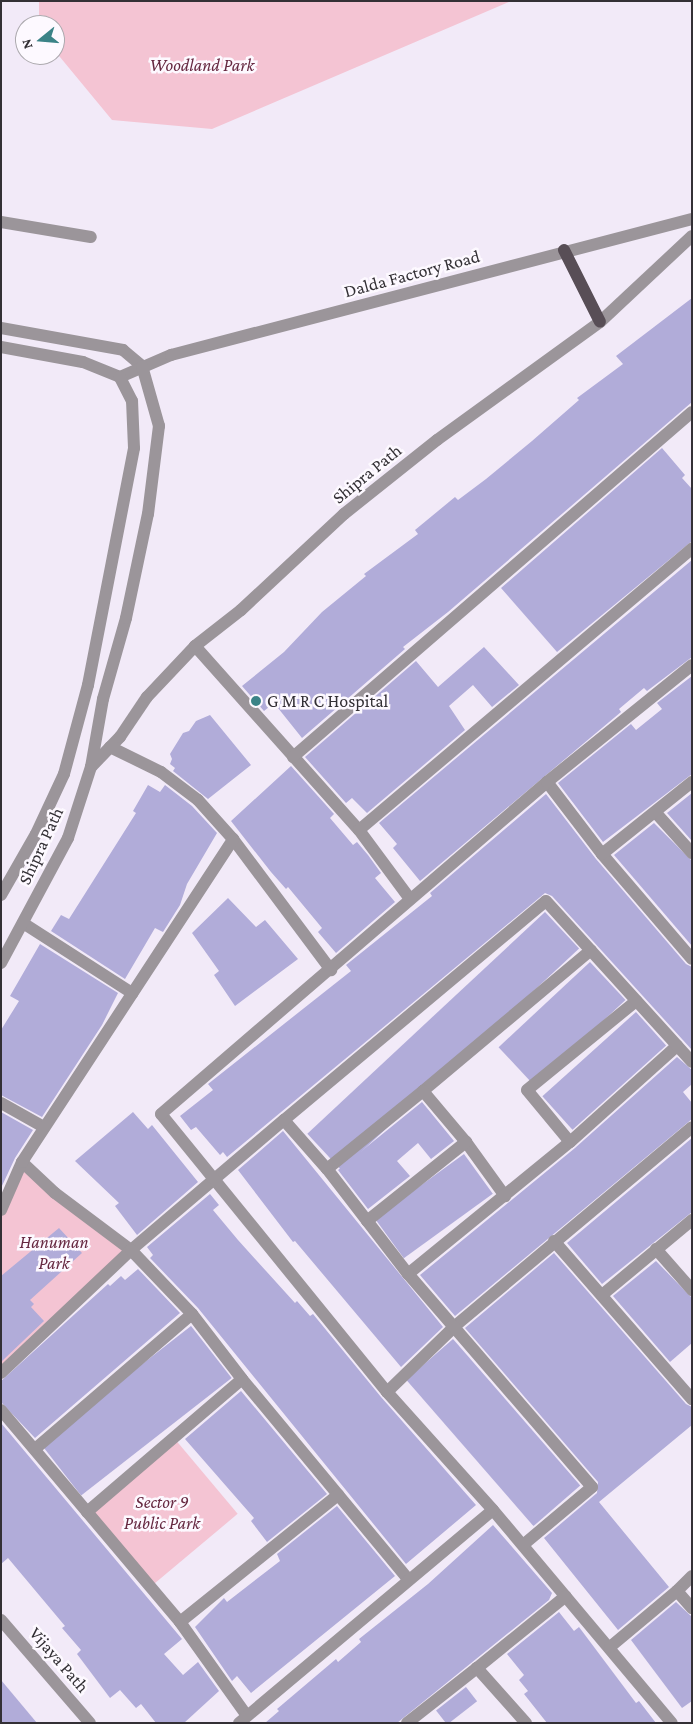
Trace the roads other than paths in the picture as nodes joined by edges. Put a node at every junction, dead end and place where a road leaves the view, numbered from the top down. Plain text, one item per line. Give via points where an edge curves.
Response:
1 (692, 219) edge
2 (1, 222) edge
3 (692, 236) edge
4 (91, 237) dead end
5 (564, 250) junction
6 (600, 322) junction
7 (1, 328) edge
8 (1, 347) edge
9 (142, 366) junction
10 (120, 376) junction
11 (692, 412) edge
12 (692, 549) edge
13 (195, 646) junction
14 (692, 665) edge
15 (110, 747) junction
16 (293, 757) junction
17 (91, 767) junction
18 (64, 774) junction
19 (547, 782) junction
20 (692, 782) edge
21 (656, 813) junction
22 (359, 830) junction
23 (233, 839) junction
24 (692, 853) edge
25 (602, 854) junction
26 (1, 894) edge
27 (410, 899) junction
28 (23, 924) junction
29 (591, 950) junction
30 (692, 960) edge
31 (1, 963) edge
32 (331, 970) junction
33 (132, 993) junction
34 (636, 1001) junction
35 (677, 1046) junction
36 (692, 1062) edge
37 (423, 1091) junction
38 (1, 1103) edge
39 (284, 1120) junction
40 (44, 1127) junction
41 (692, 1127) edge
42 (466, 1142) junction
43 (570, 1142) junction
44 (22, 1162) junction
45 (327, 1169) junction
46 (215, 1178) junction
47 (505, 1196) junction
48 (1, 1210) edge
49 (692, 1220) edge
50 (367, 1221) junction
51 (554, 1241) junction
52 (656, 1249) junction
53 (131, 1250) junction
54 (408, 1274) junction
55 (692, 1290) edge
56 (602, 1295) junction
57 (192, 1314) junction
58 (455, 1326) junction
59 (1, 1373) edge
60 (242, 1379) junction
61 (387, 1392) junction
62 (692, 1399) edge
63 (1, 1410) edge
64 (35, 1450) junction
65 (338, 1495) junction
66 (493, 1510) junction
67 (87, 1512) junction
68 (523, 1545) junction
69 (692, 1576) edge
70 (408, 1579) junction
71 (677, 1591) junction
72 (566, 1596) junction
73 (692, 1608) edge
74 (1, 1620) edge
75 (180, 1622) junction
76 (610, 1647) junction
77 (477, 1668) junction
78 (243, 1719) edge
79 (89, 1722) edge
80 (407, 1723) edge
81 (526, 1723) edge
82 (672, 1723) edge

1 - 5 street, Dalda Factory Road
2 - 4 street
3 - 6 street, Shipra Path
5 - 6 main road
5 - 9 street, Dalda Factory Road
6 - 13 street, Shipra Path via 437,440 344,514 241,610
7 - 9 street via 123,350
8 - 10 street via 83,362
9 - 10 street, Dalda Factory Road
9 - 17 street via 159,426 153,475 138,562 102,699
10 - 18 street, Shipra Path via 132,401 134,448 88,685
11 - 16 street
12 - 22 street
13 - 15 street, Shipra Path via 147,697
13 - 16 street
14 - 19 street
15 - 17 street, Shipra Path
15 - 23 street via 161,772 198,800
16 - 22 street
17 - 18 street
17 - 28 street, Shipra Path via 68,838
18 - 26 street, Shipra Path via 36,834
19 - 25 street
19 - 27 street
20 - 21 street
21 - 24 street
21 - 25 street
22 - 27 street
23 - 32 street
23 - 33 street
25 - 30 street
27 - 32 street
28 - 31 street, Shipra Path
28 - 33 street
29 - 34 street
29 - 37 street
29 - 39 street via 546,901
32 - 46 street via 161,1114
33 - 40 street
34 - 35 street
34 - 43 street via 528,1090
35 - 36 street
35 - 43 street
37 - 42 street
37 - 45 street
38 - 40 street
39 - 45 street
39 - 46 street
40 - 44 street
41 - 51 street
42 - 47 street
42 - 50 street
43 - 47 street
44 - 48 street
44 - 53 street via 55,1193
45 - 50 street
46 - 53 street
46 - 61 street
47 - 54 street
49 - 52 street
50 - 54 street
51 - 56 street
51 - 58 street
52 - 55 street
52 - 56 street
53 - 57 street
53 - 59 street
54 - 58 street
56 - 62 street
57 - 60 street
57 - 64 street
58 - 61 street
58 - 68 street via 592,1487
60 - 65 street
60 - 67 street
61 - 66 street
63 - 64 street
64 - 67 street
65 - 70 street
65 - 75 street
66 - 68 street
66 - 70 street
67 - 75 street
68 - 72 street
69 - 71 street
70 - 78 street
71 - 73 street
71 - 76 street
72 - 76 street
72 - 77 street
74 - 79 street, Vijaya Path
75 - 78 street
76 - 82 street
77 - 80 street
77 - 81 street

